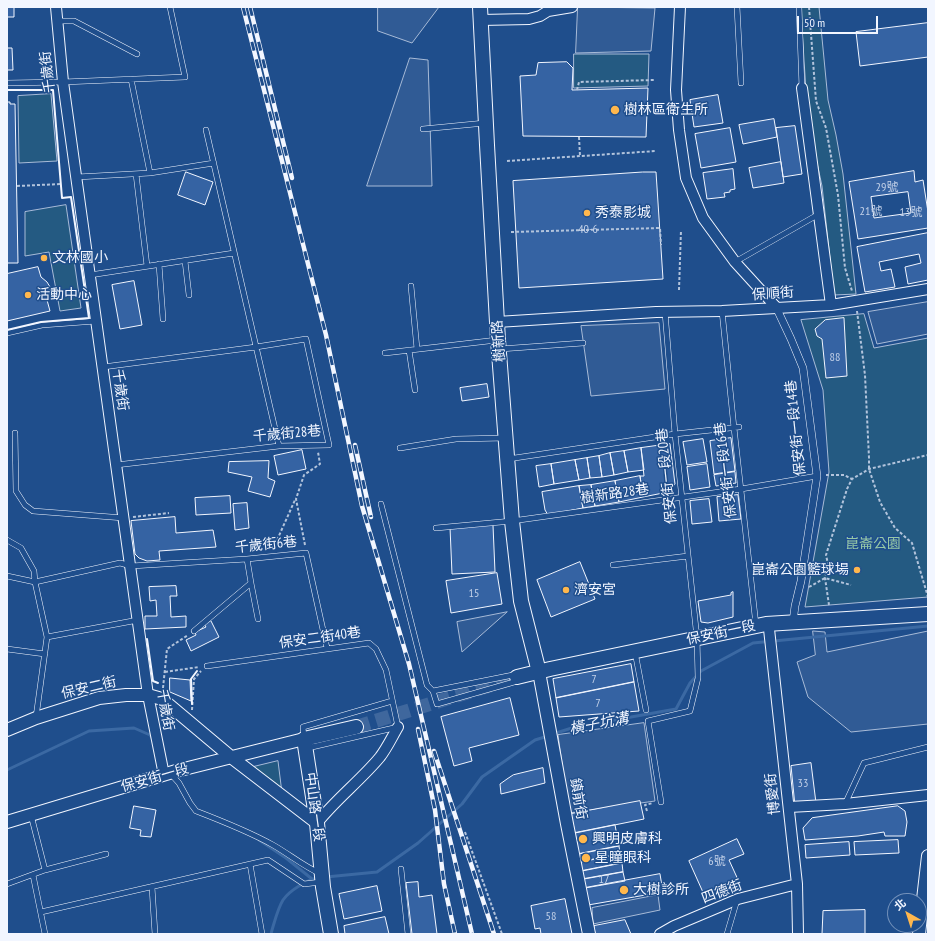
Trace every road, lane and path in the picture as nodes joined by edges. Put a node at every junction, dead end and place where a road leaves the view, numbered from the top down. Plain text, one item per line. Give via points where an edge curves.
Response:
1 (56, 7) edge
2 (170, 7) edge
3 (567, 7) edge
4 (572, 7) edge
5 (680, 7) edge
6 (737, 7) edge
7 (799, 7) edge
8 (809, 7) edge
9 (480, 14) edge
10 (57, 21) junction
11 (137, 54) dead end
12 (130, 79) junction
13 (654, 80) dead end
14 (63, 82) junction
15 (7, 83) edge
16 (741, 83) dead end
17 (802, 88) joint
18 (578, 90) dead end
19 (485, 123) junction
20 (423, 129) dead end
21 (206, 130) dead end
22 (579, 136) dead end
23 (656, 151) dead end
24 (580, 156) junction
25 (506, 162) dead end
26 (214, 163) junction
27 (150, 173) junction
28 (136, 174) junction
29 (76, 177) junction
30 (61, 184) dead end
31 (17, 186) dead end
32 (819, 214) junction
33 (681, 230) dead end
34 (511, 232) dead end
35 (661, 244) dead end
36 (234, 253) junction
37 (185, 261) junction
38 (736, 262) junction
39 (159, 264) junction
40 (147, 266) junction
41 (90, 275) junction
42 (411, 286) dead end
43 (928, 289) edge
44 (679, 290) dead end
45 (189, 295) dead end
46 (856, 301) junction
47 (832, 304) junction
48 (776, 307) junction
49 (722, 311) junction
50 (665, 312) junction
51 (163, 319) dead end
52 (96, 321) junction
53 (497, 322) junction
54 (7, 333) edge
55 (583, 343) dead end
56 (499, 345) junction
57 (256, 347) junction
58 (417, 349) junction
59 (409, 350) junction
60 (385, 353) dead end
61 (103, 367) junction
62 (415, 390) dead end
63 (740, 427) dead end
64 (734, 428) junction
65 (15, 433) dead end
66 (674, 434) junction
67 (505, 438) junction
68 (317, 445) junction
69 (279, 446) junction
70 (400, 448) dead end
71 (928, 455) edge
72 (507, 459) junction
73 (116, 465) junction
74 (868, 469) junction
75 (817, 476) junction
76 (852, 479) junction
77 (741, 489) junction
78 (681, 497) junction
79 (296, 499) junction
80 (381, 504) dead end
81 (169, 513) dead end
82 (124, 518) junction
83 (512, 521) junction
84 (436, 528) dead end
85 (7, 540) edge
86 (306, 553) junction
87 (688, 556) junction
88 (270, 557) junction
89 (247, 559) junction
90 (614, 565) dead end
91 (131, 566) junction
92 (7, 576) edge
93 (825, 578) junction
94 (35, 582) junction
95 (251, 583) junction
96 (851, 585) dead end
97 (809, 588) dead end
98 (928, 597) edge
99 (829, 605) dead end
100 (928, 614) edge
101 (258, 619) dead end
102 (138, 620) junction
103 (793, 622) junction
104 (764, 626) junction
105 (194, 631) joint
106 (47, 637) junction
107 (697, 638) junction
108 (327, 648) junction
109 (7, 649) edge
110 (635, 651) junction
111 (45, 654) junction
112 (207, 666) junction
113 (165, 672) junction
114 (539, 672) junction
115 (517, 677) junction
116 (433, 691) junction
117 (148, 695) junction
118 (162, 699) junction
119 (392, 701) junction
120 (646, 710) dead end
121 (36, 718) junction
122 (191, 723) junction
123 (356, 727) tunnel mouth
124 (398, 727) junction
125 (7, 730) edge
126 (304, 739) junction
127 (928, 747) edge
128 (231, 757) junction
129 (171, 775) junction
130 (928, 795) edge
131 (661, 802) joint
132 (845, 804) junction
133 (789, 807) junction
134 (647, 811) dead end
135 (31, 814) junction
136 (7, 822) edge
137 (317, 823) junction
138 (465, 832) dead end
139 (106, 854) dead end
140 (928, 856) edge
141 (250, 864) junction
142 (401, 869) dead end
143 (45, 870) junction
144 (33, 875) junction
145 (322, 881) junction
146 (7, 884) edge
147 (797, 884) junction
148 (152, 887) junction
149 (738, 899) junction
150 (41, 912) junction
151 (45, 934) edge
152 (155, 934) edge
153 (262, 934) edge
154 (332, 934) edge
155 (408, 934) edge
156 (502, 934) edge
157 (589, 934) edge
158 (660, 934) edge
159 (727, 934) edge
160 (798, 934) edge
161 (919, 934) edge

1 - 10 street, 千歲街
2 - 12 lane via 185,77
3 - 4 street
3 - 9 street via 529,19
5 - 38 street via 676,90 686,178 703,218
6 - 16 lane
7 - 17 lane
8 - 46 path via 816,101 826,128 838,195 845,268
9 - 19 main road, 樹新路
10 - 11 lane via 74,21
10 - 14 street, 千歲街
12 - 14 lane
12 - 27 lane
13 - 18 path via 579,82
14 - 15 lane
14 - 29 street, 千歲街
17 - 32 street
19 - 20 lane
19 - 53 main road, 樹新路
21 - 26 lane
22 - 24 path
23 - 24 path
24 - 25 path
26 - 27 lane
26 - 36 lane
27 - 28 lane
28 - 29 lane
28 - 40 lane
29 - 41 street, 千歲街
30 - 31 path
32 - 38 lane
32 - 47 street
33 - 44 path
34 - 35 path via 660,228
36 - 37 lane
36 - 57 lane
37 - 39 lane
37 - 45 lane
38 - 48 street
39 - 40 lane
39 - 51 lane
40 - 41 lane
41 - 52 street, 千歲街
42 - 58 lane
43 - 46 street, 保順街
46 - 47 street, 保順街
46 - 74 path via 865,375
47 - 48 street, 保順街
48 - 49 street, 保順街
48 - 75 street, 保安街一段14巷 via 803,368
49 - 50 street, 保順街
49 - 64 lane, 保安街一段16巷
50 - 53 street, 保順街
50 - 66 lane, 保安街一段20巷
52 - 54 lane via 42,325
52 - 61 street, 千歲街
53 - 56 main road, 樹新路
55 - 56 lane
56 - 58 lane
56 - 67 main road, 樹新路
57 - 61 lane
57 - 68 lane, 千歲街28巷 via 306,339 329,444
57 - 69 lane
58 - 59 lane
59 - 60 lane
59 - 62 lane
61 - 73 street, 千歲街
63 - 64 lane
64 - 66 lane
64 - 77 lane, 保安街一段16巷
65 - 82 lane via 16,490 25,505 33,511
66 - 72 lane
66 - 78 lane, 保安街一段20巷
67 - 70 lane via 456,439
67 - 72 main road, 樹新路
68 - 69 lane, 千歲街28巷
68 - 79 path via 320,464 304,475
69 - 73 lane, 千歲街28巷
71 - 74 path
72 - 83 main road, 樹新路
73 - 82 street, 千歲街
74 - 76 path
74 - 98 path via 880,502 895,528 912,543
75 - 76 path via 844,475
75 - 77 lane, 樹新路28巷
75 - 103 street, 保安街一段14巷 via 802,581
76 - 93 path via 846,489 826,555 828,564
77 - 78 lane, 樹新路28巷
77 - 104 lane, 保安街一段16巷
78 - 83 lane, 樹新路28巷
78 - 87 lane, 保安街一段20巷
79 - 86 path
79 - 88 path
80 - 116 lane via 427,685
81 - 82 path
82 - 91 street, 千歲街
83 - 84 lane, 樹新路28巷
83 - 114 main road, 樹新路 via 521,601
85 - 94 lane via 21,548 34,571
86 - 88 lane, 千歲街6巷
86 - 108 lane, 千歲街6巷
87 - 90 lane
87 - 107 lane, 保安街一段20巷
88 - 89 lane, 千歲街6巷
89 - 91 lane, 千歲街6巷
89 - 95 lane
91 - 94 lane, 千歲街6巷 via 120,563
91 - 102 street, 千歲街
92 - 94 lane
93 - 96 path
93 - 97 path
93 - 99 path
94 - 106 lane
95 - 101 lane
95 - 105 lane
100 - 103 main road, 保安街一段
102 - 106 lane
102 - 117 street, 千歲街
103 - 104 main road, 保安街一段
104 - 107 main road, 保安街一段
104 - 133 street, 博愛街 via 771,650
105 - 113 path via 167,649
106 - 111 lane
107 - 110 main road, 保安街一段
107 - 131 lane, 保安街一段20巷 via 698,678 690,711 648,721
108 - 112 lane, 保安二街40巷
108 - 119 lane, 保安二街40巷 via 369,643 376,649 386,670
109 - 111 lane
110 - 114 main road, 保安街一段
110 - 120 lane
111 - 121 lane
112 - 113 path
112 - 122 path via 194,678
113 - 118 path
114 - 115 main road, 保安街一段
114 - 157 street, 鎮前街
115 - 116 lane, 保安街一段 via 514,675
115 - 116 lane, 保安街一段 via 514,682 437,704
117 - 118 street, 保安二街
117 - 121 street, 保安二街 via 126,694 99,698
117 - 129 street, 千歲街 via 159,755
118 - 122 street, 保安二街
119 - 124 lane, 保安二街40巷
119 - 126 lane via 304,728
121 - 125 street, 保安二街
122 - 128 street, 保安二街
123 - 126 main road, 保安街一段
124 - 126 lane via 312,747
124 - 137 street via 380,756
126 - 128 street, 保安街一段
126 - 137 main road, 中山路一段
127 - 132 lane via 864,763
128 - 129 street, 保安街一段
128 - 137 street, 保安二街
129 - 135 street, 保安街一段
129 - 145 lane via 196,810 275,846 308,868
130 - 132 street
131 - 134 path via 645,805
132 - 133 street
133 - 147 street, 博愛街
135 - 136 street, 保安街一段
135 - 143 lane
137 - 145 main road, 中山路一段
138 - 156 path
139 - 143 lane
140 - 161 street
141 - 145 lane via 268,860 304,884
141 - 148 lane
141 - 153 lane
142 - 155 lane
143 - 144 lane
144 - 146 lane
144 - 150 lane
145 - 154 main road, 中山路一段
147 - 149 street, 四德街
147 - 160 street, 博愛街
148 - 150 lane
148 - 152 lane
149 - 158 street, 四德街
149 - 159 lane
150 - 151 lane

